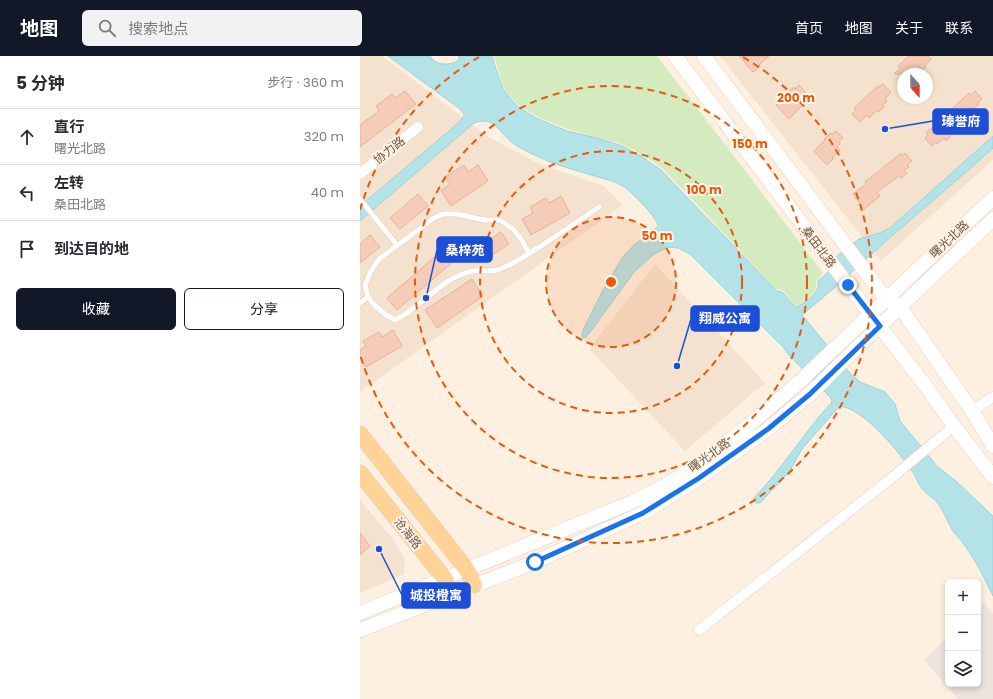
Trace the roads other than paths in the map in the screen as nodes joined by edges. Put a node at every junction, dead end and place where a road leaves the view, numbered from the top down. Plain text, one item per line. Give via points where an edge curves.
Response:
1 (675, 56) edge
2 (704, 56) edge
3 (418, 127) dead end
4 (360, 174) edge
5 (993, 198) edge
6 (361, 200) edge
7 (599, 207) dead end
8 (993, 219) edge
9 (397, 245) junction
10 (529, 253) junction
11 (368, 297) junction
12 (886, 299) junction
13 (360, 303) edge
14 (900, 307) junction
15 (870, 314) junction
16 (880, 326) junction
17 (993, 397) edge
18 (972, 411) junction
19 (954, 426) junction
20 (360, 434) edge
21 (993, 446) edge
22 (360, 473) edge
23 (993, 477) edge
24 (467, 570) junction
25 (445, 579) junction
26 (474, 585) junction
27 (452, 594) junction
28 (360, 613) edge
29 (360, 630) edge
30 (699, 630) dead end

1 - 15 main road, 桑田北路
2 - 12 main road, 桑田北路
3 - 4 street, 协力路
5 - 12 main road, 曙光北路
6 - 9 lane
7 - 10 lane
8 - 14 main road, 曙光北路
9 - 10 lane via 434,218 443,214 457,214 484,220 500,220 513,229
9 - 11 lane via 379,259 370,271 365,285
10 - 11 lane via 497,270 472,271 450,280 395,320 386,315
11 - 13 lane
12 - 14 main road, 桑田北路
12 - 15 main road, 曙光北路
14 - 16 main road, 曙光北路
14 - 18 main road, 桑田北路
15 - 16 main road, 桑田北路
15 - 24 main road, 曙光北路 via 768,409 715,452 674,480 632,502
16 - 19 main road, 桑田北路
16 - 26 main road, 曙光北路 via 810,394 762,433 699,478 643,513 535,562
17 - 18 street
18 - 21 main road, 桑田北路
19 - 23 main road, 桑田北路
19 - 30 street
20 - 24 main road
22 - 25 main road, 沧海路
24 - 25 main road, 曙光北路
24 - 26 main road
25 - 27 main road, 沧海路
25 - 28 main road, 曙光北路
26 - 27 main road, 曙光北路
27 - 29 main road, 曙光北路

